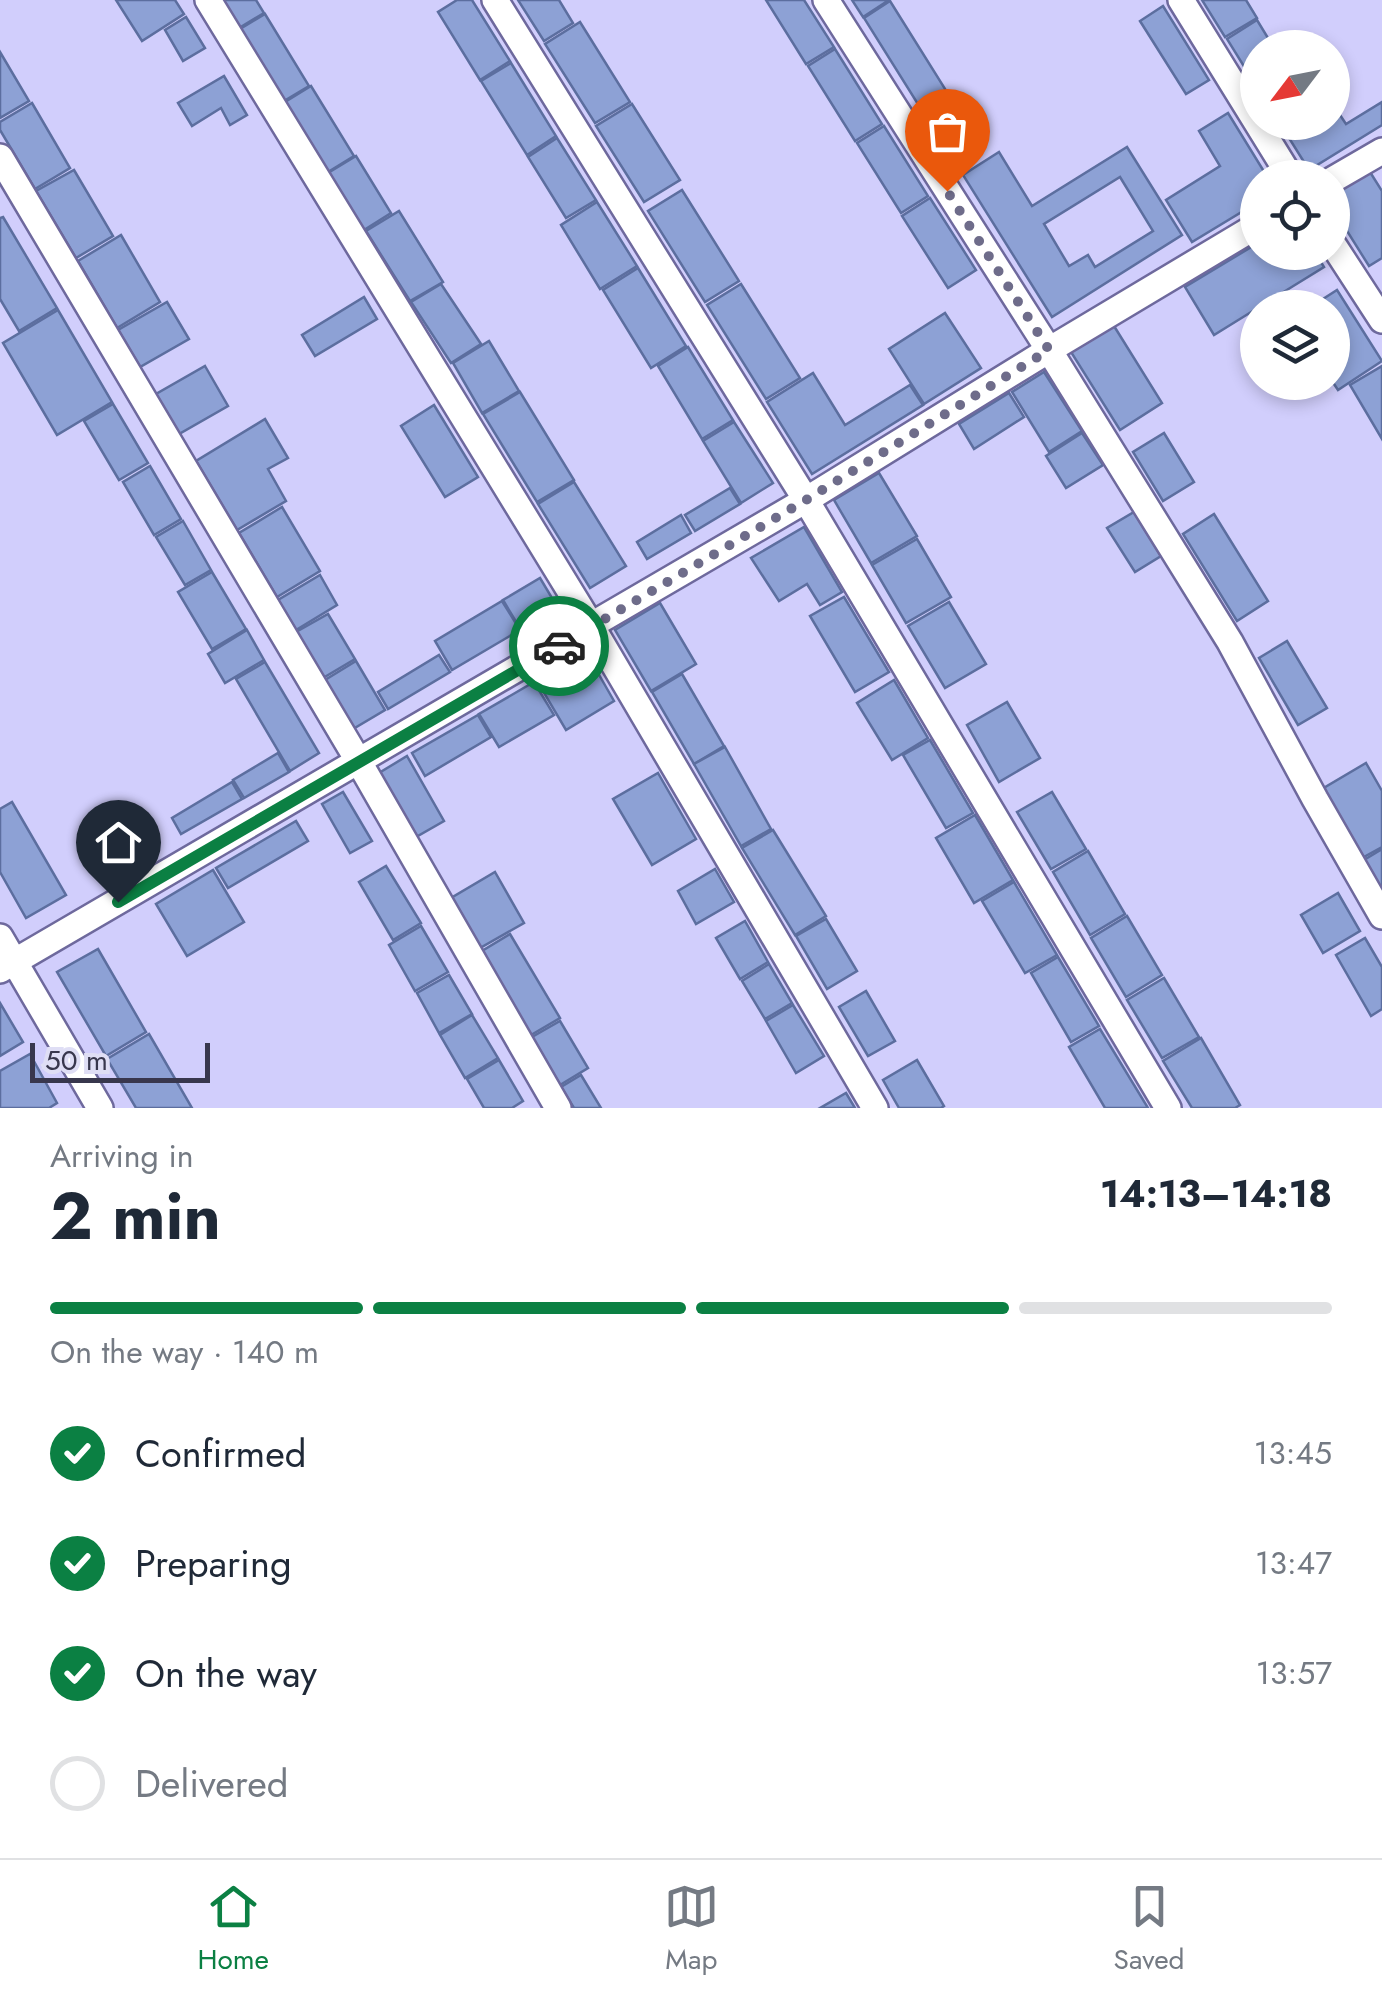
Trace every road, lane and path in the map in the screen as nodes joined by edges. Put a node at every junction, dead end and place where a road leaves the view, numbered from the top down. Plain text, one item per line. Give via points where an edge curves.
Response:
1 (208, 0) edge
2 (495, 0) edge
3 (826, 0) edge
4 (1181, 0) edge
5 (1382, 151) edge
6 (0, 156) edge
7 (1280, 160) edge
8 (1350, 170) edge
9 (1240, 236) edge
10 (1350, 270) edge
11 (1382, 320) edge
12 (1049, 350) junction
13 (806, 500) junction
14 (592, 627) junction
15 (359, 762) junction
16 (1382, 916) edge
17 (0, 936) edge
18 (7, 966) edge
19 (100, 1108) edge
20 (558, 1108) edge
21 (876, 1108) edge
22 (1168, 1108) edge

1 - 14 street
2 - 13 street
3 - 12 street
4 - 7 street
5 - 8 street
6 - 15 street
9 - 12 street
10 - 11 street
12 - 13 street
12 - 16 street via 1230,642
13 - 14 street
13 - 22 street
14 - 15 street
14 - 21 street
15 - 18 street
15 - 20 street
17 - 18 street
18 - 19 street

